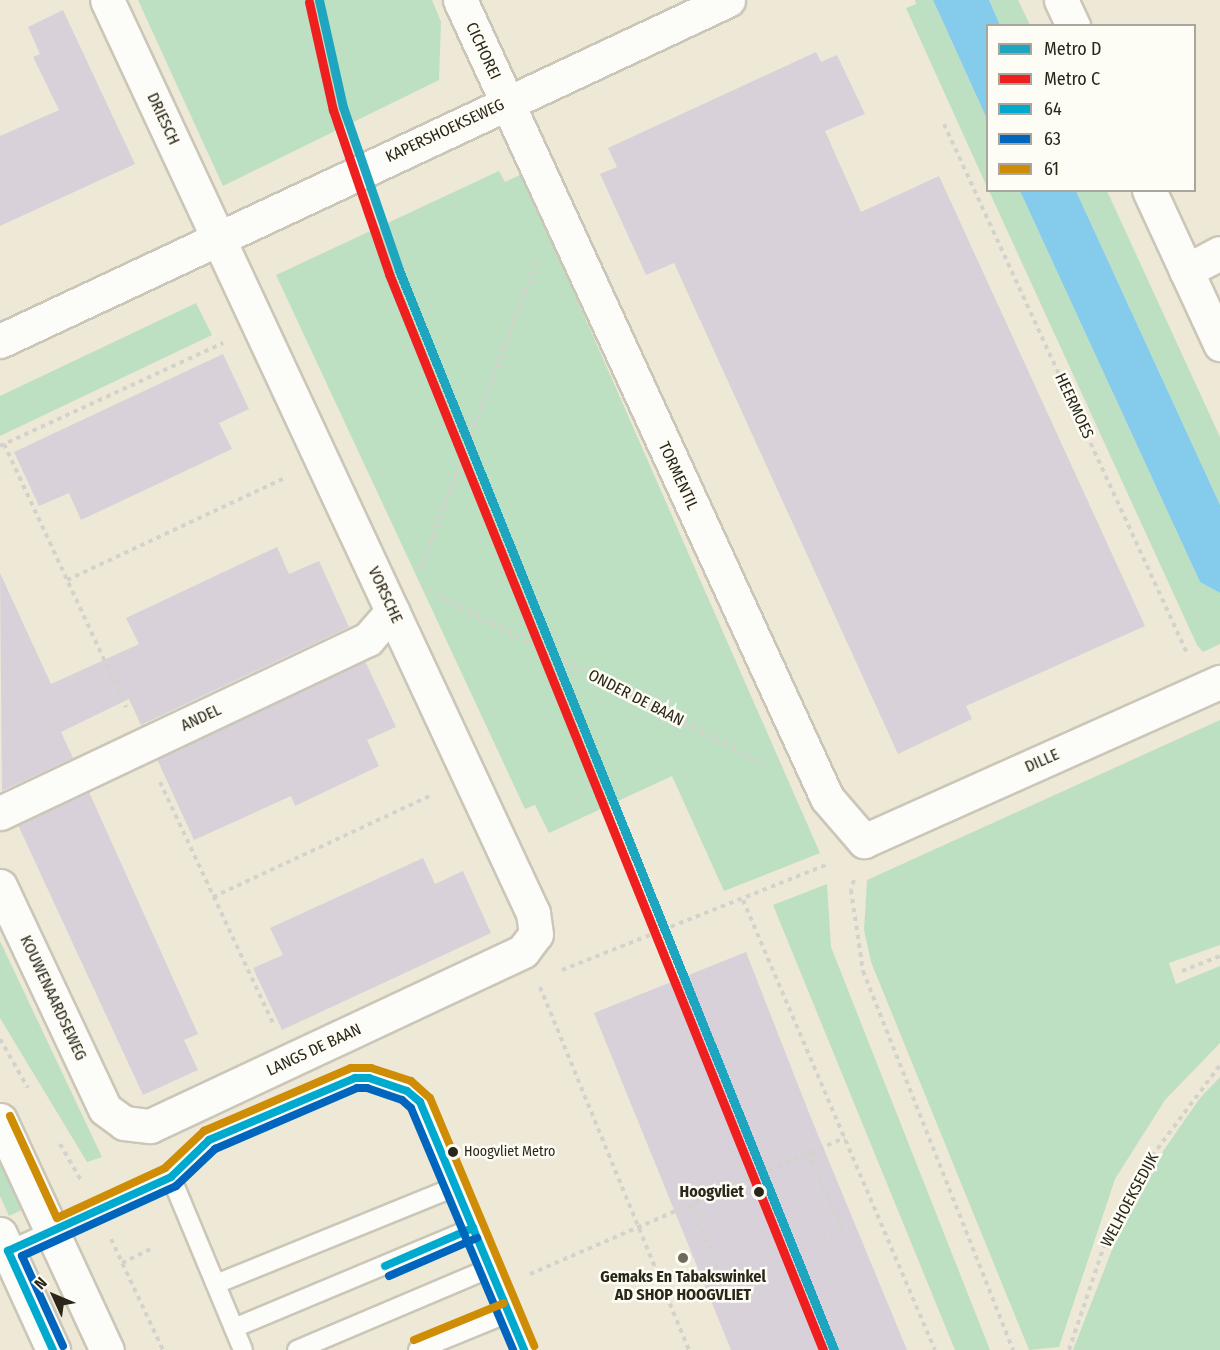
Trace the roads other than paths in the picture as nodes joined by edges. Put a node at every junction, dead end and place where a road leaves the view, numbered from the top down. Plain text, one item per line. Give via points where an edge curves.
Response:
1 (107, 0) edge
2 (460, 0) edge
3 (728, 0) edge
4 (1061, 0) edge
5 (1072, 24) edge
6 (506, 102) junction
7 (1150, 192) edge
8 (219, 238) junction
9 (1220, 253) edge
10 (1186, 271) junction
11 (0, 340) edge
12 (1220, 344) edge
13 (392, 610) junction
14 (1212, 685) edge
15 (0, 813) edge
16 (864, 841) joint
17 (0, 886) edge
18 (523, 951) joint
19 (105, 1109) joint
20 (0, 1120) edge
21 (171, 1177) junction
22 (455, 1187) junction
23 (473, 1228) junction
24 (52, 1232) junction
25 (4, 1243) edge
26 (490, 1268) junction
27 (216, 1284) junction
28 (508, 1313) junction
29 (234, 1328) junction
30 (53, 1350) edge
31 (107, 1350) edge
32 (243, 1350) edge
33 (297, 1350) edge
34 (418, 1350) edge
35 (524, 1350) edge

1 - 8 street, DRIESCH
2 - 6 street, CICHOREI
3 - 6 street, KAPERSHOEKSEWEG
4 - 5 street
6 - 8 street, KAPERSHOEKSEWEG
6 - 16 street, TORMENTIL via 827,798
7 - 10 street
8 - 11 street, KAPERSHOEKSEWEG
8 - 13 street, VORSCHE
9 - 10 street
10 - 12 street
13 - 15 street, ANDEL via 368,639
13 - 18 street, VORSCHE via 533,913 536,934
14 - 16 street, DILLE
17 - 19 street, KOUWENAARDSEWEG
18 - 19 street, LANGS DE BAAN via 150,1126 124,1123
20 - 24 street
21 - 22 lane via 209,1140 356,1078 369,1078 407,1091 420,1102
21 - 24 lane
21 - 27 lane
22 - 23 lane
22 - 27 lane
23 - 26 lane
23 - 29 lane
24 - 25 lane
24 - 31 street
25 - 30 street
26 - 28 lane
26 - 33 lane
27 - 29 lane
28 - 34 lane
28 - 35 lane
29 - 32 lane

